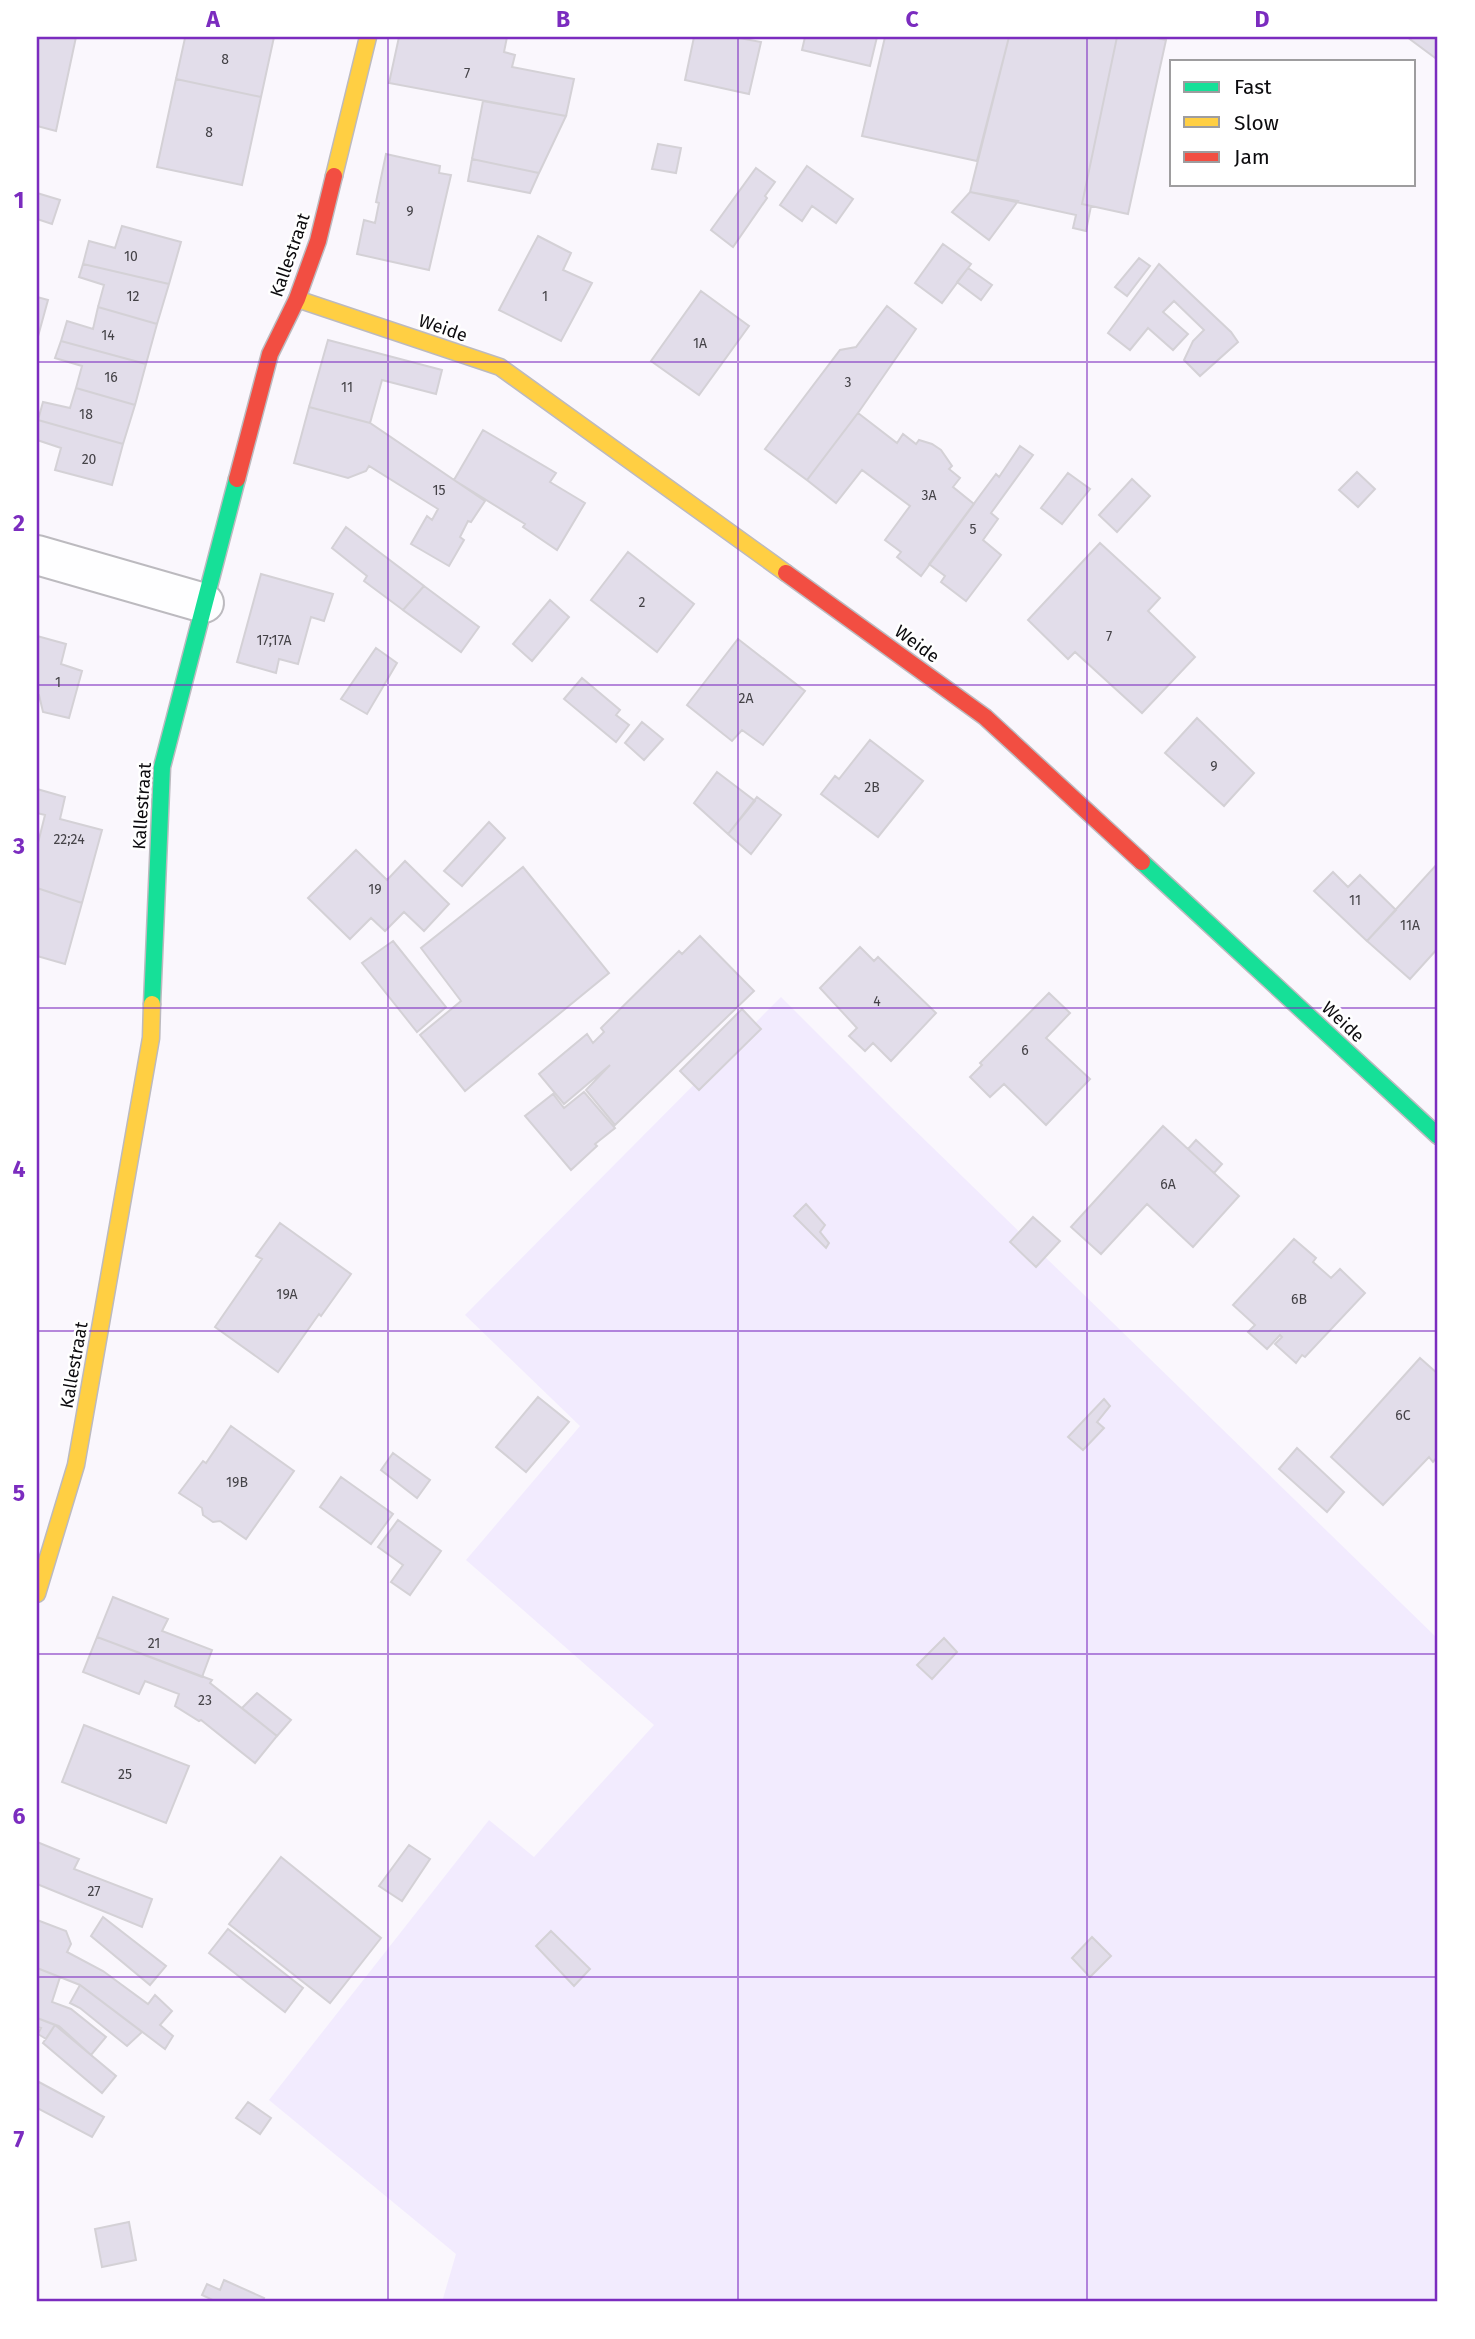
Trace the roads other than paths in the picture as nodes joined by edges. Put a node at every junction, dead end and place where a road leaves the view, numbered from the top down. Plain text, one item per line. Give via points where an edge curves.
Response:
1 (368, 37) edge
2 (297, 299) junction
3 (37, 555) edge
4 (204, 603) junction
5 (1438, 1136) edge
6 (37, 1594) edge

1 - 2 street, Kallestraat via 318,241
2 - 4 street, Kallestraat via 270,354
2 - 5 street, Weide via 499,367 985,717
3 - 4 street
4 - 6 street, Kallestraat via 162,767 151,1038 76,1465

